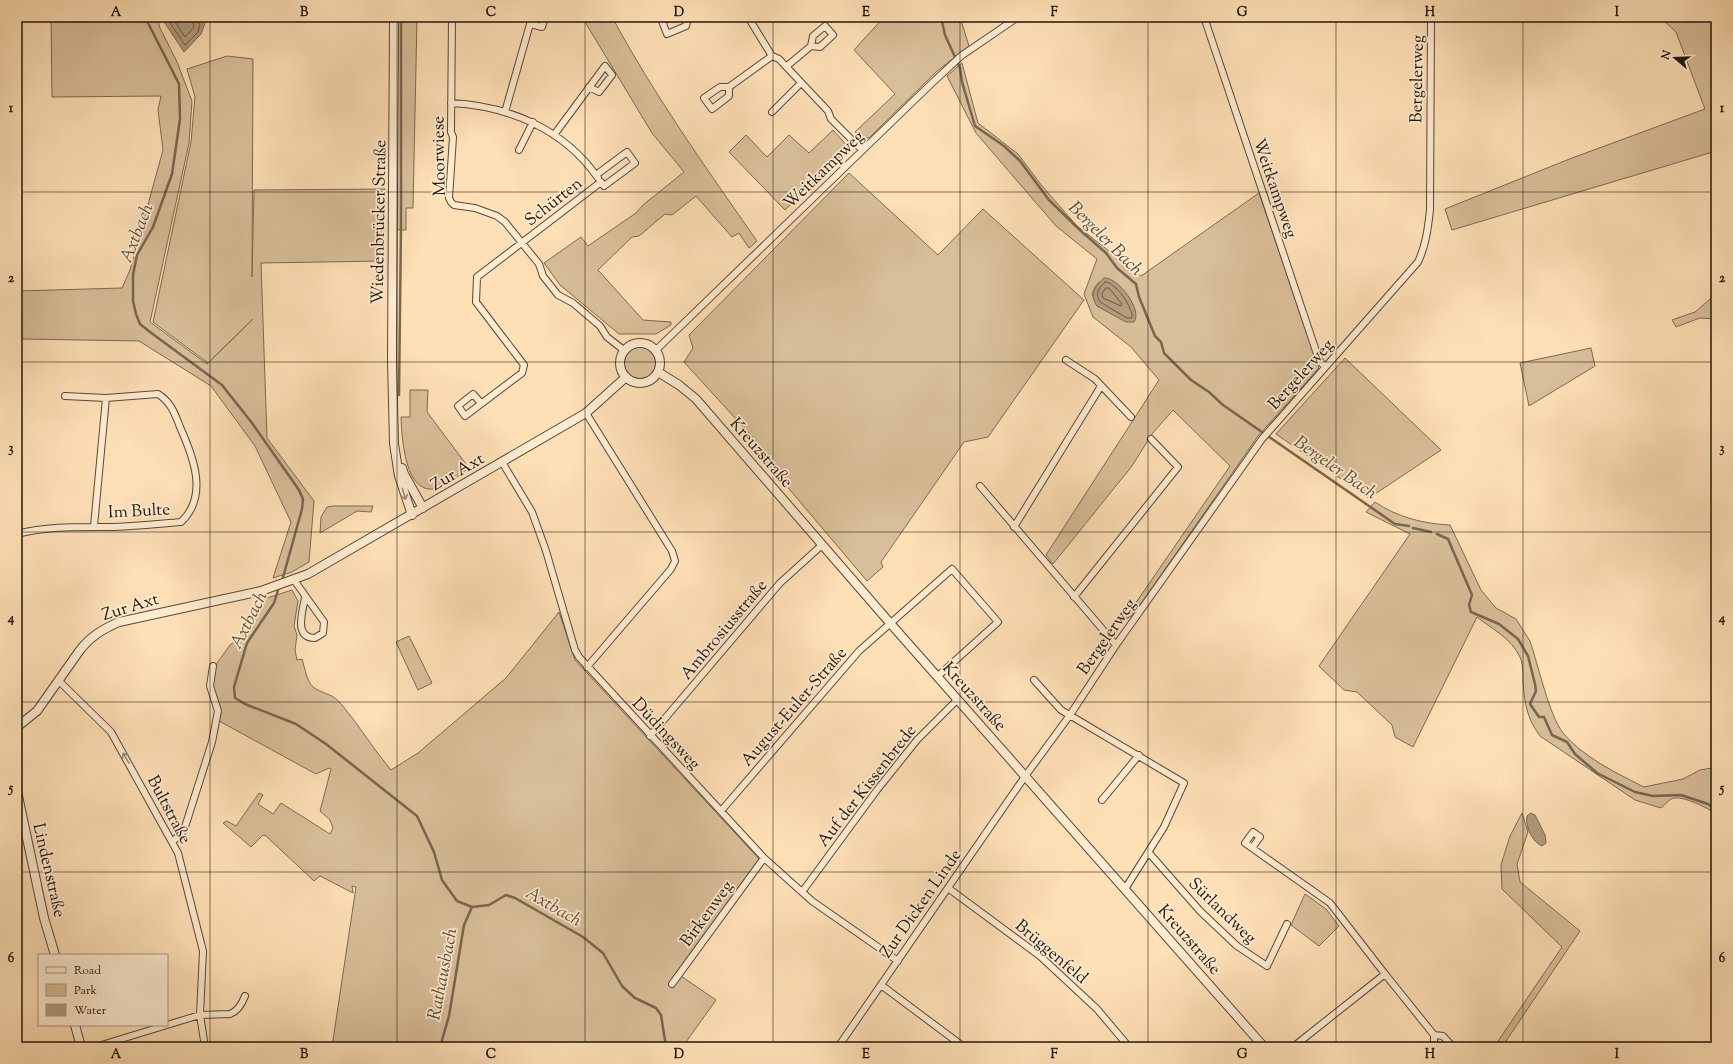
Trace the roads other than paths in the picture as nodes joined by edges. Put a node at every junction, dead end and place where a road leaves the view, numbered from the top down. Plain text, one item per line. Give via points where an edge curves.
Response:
1 (394, 17) edge
2 (452, 17) edge
3 (545, 17) edge
4 (673, 17) edge
5 (688, 17) edge
6 (748, 17) edge
7 (1018, 17) edge
8 (1204, 17) edge
9 (1431, 17) edge
10 (531, 20) edge
11 (811, 46) dead end
12 (772, 56) junction
13 (787, 66) junction
14 (801, 83) junction
15 (589, 87) dead end
16 (729, 87) dead end
17 (451, 103) junction
18 (505, 112) junction
19 (772, 112) dead end
20 (533, 122) junction
21 (554, 135) junction
22 (519, 150) dead end
23 (862, 150) junction
24 (596, 175) junction
25 (601, 182) junction
26 (523, 243) junction
27 (625, 350) junction
28 (655, 351) junction
29 (1066, 360) dead end
30 (1325, 366) junction
31 (658, 372) junction
32 (626, 377) junction
33 (1101, 386) junction
34 (66, 396) dead end
35 (106, 398) junction
36 (481, 403) dead end
37 (586, 413) junction
38 (1131, 417) dead end
39 (394, 428) junction
40 (1151, 439) dead end
41 (502, 462) junction
42 (980, 486) dead end
43 (423, 508) junction
44 (412, 515) junction
45 (94, 526) junction
46 (1014, 527) junction
47 (17, 534) edge
48 (822, 545) junction
49 (294, 580) junction
50 (305, 597) junction
51 (1074, 597) junction
52 (890, 623) junction
53 (1116, 645) junction
54 (213, 666) dead end
55 (587, 666) junction
56 (938, 676) junction
57 (60, 680) junction
58 (1034, 680) dead end
59 (958, 699) junction
60 (1070, 715) junction
61 (17, 728) edge
62 (17, 736) edge
63 (650, 736) junction
64 (1139, 755) junction
65 (1026, 775) junction
66 (17, 792) edge
67 (1102, 800) dead end
68 (721, 811) junction
69 (173, 841) junction
70 (1252, 848) dead end
71 (1149, 853) junction
72 (764, 858) junction
73 (948, 888) junction
74 (1126, 889) junction
75 (802, 892) junction
76 (1287, 924) dead end
77 (55, 954) edge
78 (898, 961) junction
79 (1385, 974) junction
80 (672, 984) dead end
81 (881, 985) junction
82 (244, 996) dead end
83 (200, 1015) junction
84 (168, 1025) edge
85 (75, 1026) edge
86 (164, 1026) edge
87 (1434, 1035) junction
88 (81, 1047) edge
89 (94, 1047) edge
90 (205, 1047) edge
91 (838, 1047) edge
92 (964, 1047) edge
93 (1129, 1047) edge
94 (1264, 1047) edge
95 (1293, 1047) edge
96 (1437, 1047) edge
97 (1450, 1047) edge

1 - 39 street, Wiedenbrücker Straße
2 - 17 street, Moorwiese
3 - 10 street via 542,27
4 - 5 street via 662,21 667,34 686,26
6 - 12 street
7 - 23 street, Weitkampweg via 961,56
8 - 30 street, Weitkampweg via 1319,360
9 - 30 street, Bergelerweg via 1430,210 1424,250 1416,266
10 - 18 street
11 - 13 street
12 - 13 street
12 - 16 street
13 - 14 street
14 - 19 street
14 - 23 street via 828,111 831,119
15 - 21 street
17 - 18 street, Schürten via 476,105
17 - 26 street, Moorwiese via 451,202 497,216
18 - 20 street, Schürten
20 - 21 street, Schürten
20 - 22 street
21 - 24 street, Schürten via 575,152
23 - 28 street, Weitkampweg
24 - 25 street, Schürten
24 - 25 street, Schürten via 627,152 635,163 604,186
25 - 26 street, Schürten
26 - 27 street, Moorwiese via 558,295 573,303 600,326 607,337
26 - 36 street, Schürten via 477,277 476,302 524,365 522,373
27 - 28 street via 637,344 650,346
27 - 32 street via 621,361
28 - 31 street via 660,361
29 - 33 street via 1095,379
30 - 53 street, Bergelerweg via 1268,430
31 - 32 street via 651,380 641,383
31 - 48 street, Kreuzstraße via 696,399
32 - 37 street, Zur Axt
33 - 38 street
33 - 46 street
34 - 35 street, Im Bulte
35 - 45 street, Im Bulte
35 - 45 street, Im Bulte via 158,394 166,398 191,452 196,471 195,498 188,516 182,522
37 - 41 street, Zur Axt
37 - 55 street via 672,551 675,561 671,569
39 - 43 street, Wiedenbrücker Straße via 404,474
39 -> 44 street, Wiedenbrücker Straße via 398,470
40 - 51 street via 1178,467
41 - 43 street, Zur Axt
41 - 55 street, Düdingsweg via 532,512 546,550 575,650
42 - 46 street
43 - 44 street, Zur Axt
44 - 49 street, Zur Axt
45 - 47 street, Im Bulte via 38,528
46 - 51 street
48 - 52 street, Kreuzstraße
48 - 63 street, Ambrosiusstraße via 780,583
49 - 50 street
49 - 57 street, Zur Axt via 269,589 112,625 96,633 88,641
50 - 50 street via 302,633 306,637 315,638 323,633 324,622
51 - 53 street
52 - 56 street, Kreuzstraße
52 - 56 street, August-Euler-Straße via 952,569 998,622
52 - 68 street, August-Euler-Straße via 838,672
53 - 60 street, Bergelerweg
54 - 69 street via 210,686 218,712 212,742 185,827
55 - 63 street, Düdingsweg
56 - 59 street, Kreuzstraße
57 - 61 street, Zur Axt via 37,711
69 -> 57 street, Bultstraße via 111,732
58 - 60 street via 1061,710
59 - 65 street, Kreuzstraße
59 - 75 street, Auf der Kissenbrede via 912,746
60 - 64 street
60 - 65 street, Bergelerweg
61 - 62 street
63 - 68 street, Düdingsweg
64 - 67 street
64 - 71 street via 1184,784
65 - 73 street, Zur Dicken Linde
65 - 74 street, Kreuzstraße
66 - 77 street, Lindenstraße via 44,918
68 - 72 street, Düdingsweg
69 - 83 street, Bultstraße via 202,951
70 - 79 street via 1330,903
71 - 74 street
71 - 76 street, Sürlandweg via 1200,911 1237,946 1266,966
72 - 75 street, Düdingsweg
72 - 80 street, Birkenweg
73 - 78 street, Zur Dicken Linde
73 - 93 street, Brüggenfeld via 1051,966 1097,1009
74 - 94 street, Kreuzstraße
75 - 78 street, Düdingsweg
78 - 81 street, Zur Dicken Linde
79 - 87 street
79 - 95 street
81 - 91 street, Zur Dicken Linde
81 - 92 street
82 - 83 street via 242,1004 234,1013
83 - 84 street
83 - 90 street, Bultstraße
85 - 88 street
86 - 89 street
87 - 96 street via 1434,1044
87 - 97 street via 1444,1036

